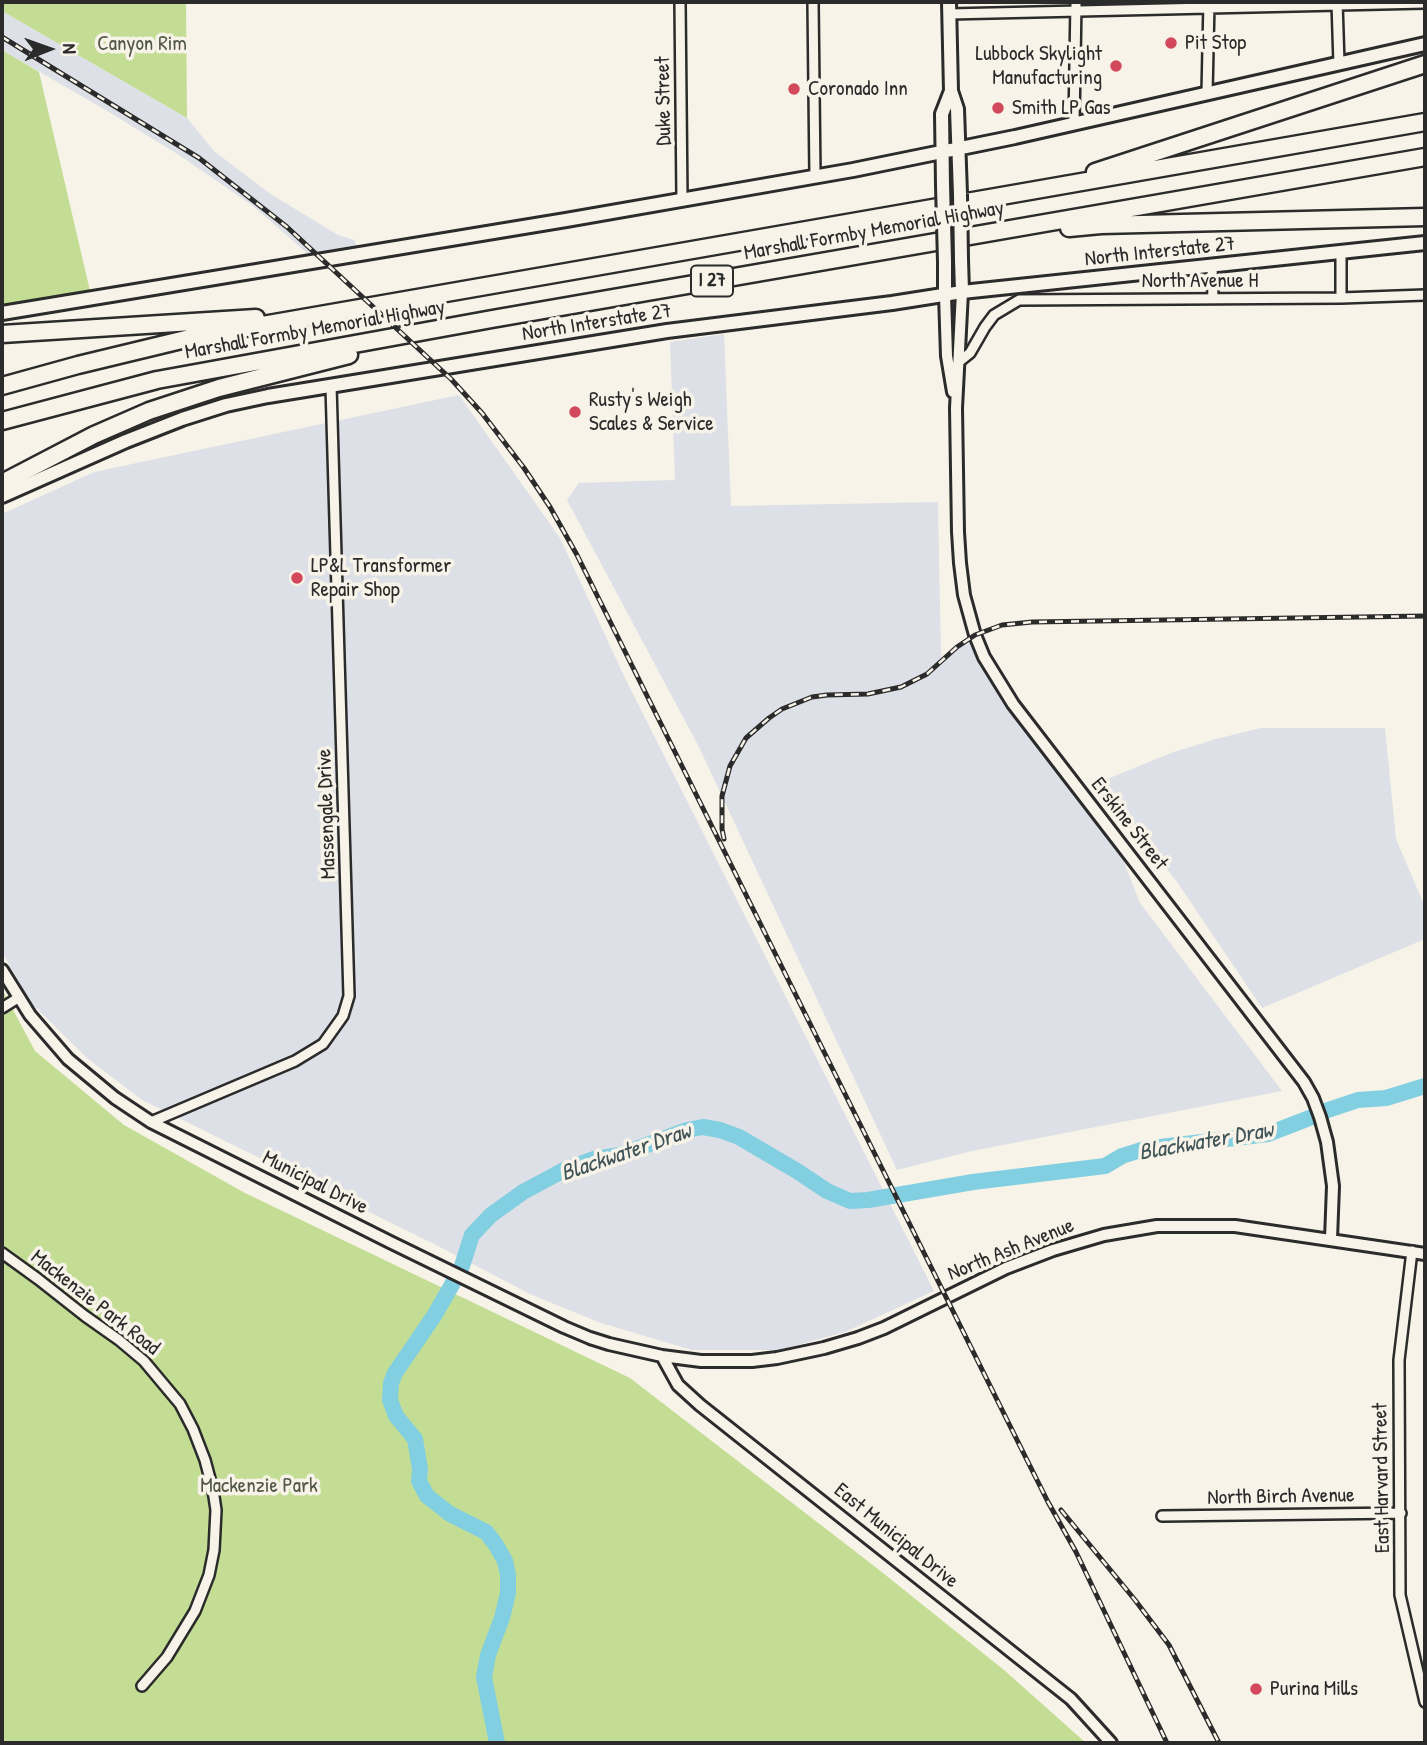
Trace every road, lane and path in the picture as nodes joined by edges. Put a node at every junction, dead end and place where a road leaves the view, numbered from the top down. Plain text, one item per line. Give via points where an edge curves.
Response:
1 (680, 2) edge
2 (813, 2) edge
3 (1337, 3) edge
4 (1425, 3) edge
5 (1210, 5) edge
6 (1076, 7) edge
7 (949, 8) edge
8 (1425, 44) edge
9 (1339, 64) junction
10 (1425, 64) edge
11 (951, 91) junction
12 (1207, 93) junction
13 (1425, 122) edge
14 (1074, 123) junction
15 (959, 149) junction
16 (942, 152) junction
17 (1425, 157) edge
18 (815, 177) junction
19 (1045, 188) junction
20 (682, 200) junction
21 (1425, 217) edge
22 (980, 234) junction
23 (1425, 243) edge
24 (1341, 251) junction
25 (1212, 267) junction
26 (962, 292) junction
27 (945, 295) junction
28 (1425, 295) edge
29 (1341, 298) junction
30 (1213, 299) junction
31 (2, 313) edge
32 (300, 318) junction
33 (486, 320) junction
34 (2, 334) edge
35 (960, 361) junction
36 (2, 386) edge
37 (331, 386) junction
38 (956, 408) junction
39 (2, 421) edge
40 (2, 483) edge
41 (2, 496) edge
42 (2, 970) edge
43 (18, 998) junction
44 (2, 1008) edge
45 (151, 1122) junction
46 (1331, 1239) junction
47 (1412, 1251) junction
48 (2, 1253) edge
49 (1425, 1254) edge
50 (662, 1356) junction
51 (1401, 1513) junction
52 (1162, 1516) dead end
53 (142, 1686) dead end
54 (1425, 1702) edge
55 (1111, 1743) edge

1 - 20 street, Duke Street
2 - 18 street
3 - 4 street
3 - 5 street
3 - 9 street
5 - 6 street
5 - 12 street
6 - 7 street
6 - 14 street
7 - 11 main road, Erskine Street
8 - 9 main road
9 - 12 main road
10 - 19 highway
11 - 15 main road, Erskine Street
11 - 16 main road, Erskine Street via 942,114
12 - 14 main road
13 - 19 highway, Marshall Formby Memorial Highway / I 27
14 - 15 main road
15 - 16 main road
15 - 26 main road, Erskine Street, bridge
16 - 18 main road
16 - 27 main road, Erskine Street, bridge
17 - 22 highway, Marshall Formby Memorial Highway / I 27
18 - 20 main road
19 - 32 highway, Marshall Formby Memorial Highway / I 27
20 - 31 main road
21 - 22 highway via 1101,225
22 - 33 highway, Marshall Formby Memorial Highway / I 27
23 - 24 main road, North Interstate 27
24 - 25 main road, North Interstate 27
24 - 29 street
25 - 26 main road, North Interstate 27
25 - 30 street
26 - 27 main road, North Interstate 27
26 - 35 street, Erskine Street
27 - 37 main road, North Interstate 27 via 667,331
27 - 38 street, Erskine Street via 947,356
28 - 29 street, North Avenue H
29 - 30 street, North Avenue H
30 - 35 street, North Avenue H via 1019,300 995,315
32 - 34 highway via 231,318
32 - 36 highway, Marshall Formby Memorial Highway / I 27 via 183,340
33 - 39 highway, Marshall Formby Memorial Highway / I 27 via 157,380
33 - 40 highway via 201,393 118,424
35 - 38 street, Erskine Street
37 - 41 main road, North Interstate 27 via 226,405 182,419
37 - 45 street, Massengale Drive via 349,996 344,1016 323,1045
38 - 46 street, Erskine Street via 960,563 969,615 984,657 1013,704 1304,1082 1327,1142 1333,1186
42 - 43 street, Municipal Drive
43 - 44 street
43 - 45 street, Municipal Drive via 68,1059
45 - 50 street, Municipal Drive via 565,1327
46 - 47 street, North Ash Avenue
46 - 50 street, North Ash Avenue via 1235,1226 1157,1226 1120,1232 1027,1259 884,1328 836,1345 752,1361
47 - 49 street, North Ash Avenue
47 - 51 street, East Harvard Street via 1399,1360
48 - 53 street, Mackenzie Park Road via 144,1361 180,1404 205,1460 216,1510 208,1575 195,1611 167,1657
50 - 55 street, East Municipal Drive via 678,1385 700,1405 1071,1699
51 - 52 street, North Birch Avenue
51 - 54 street, East Harvard Street via 1400,1595

